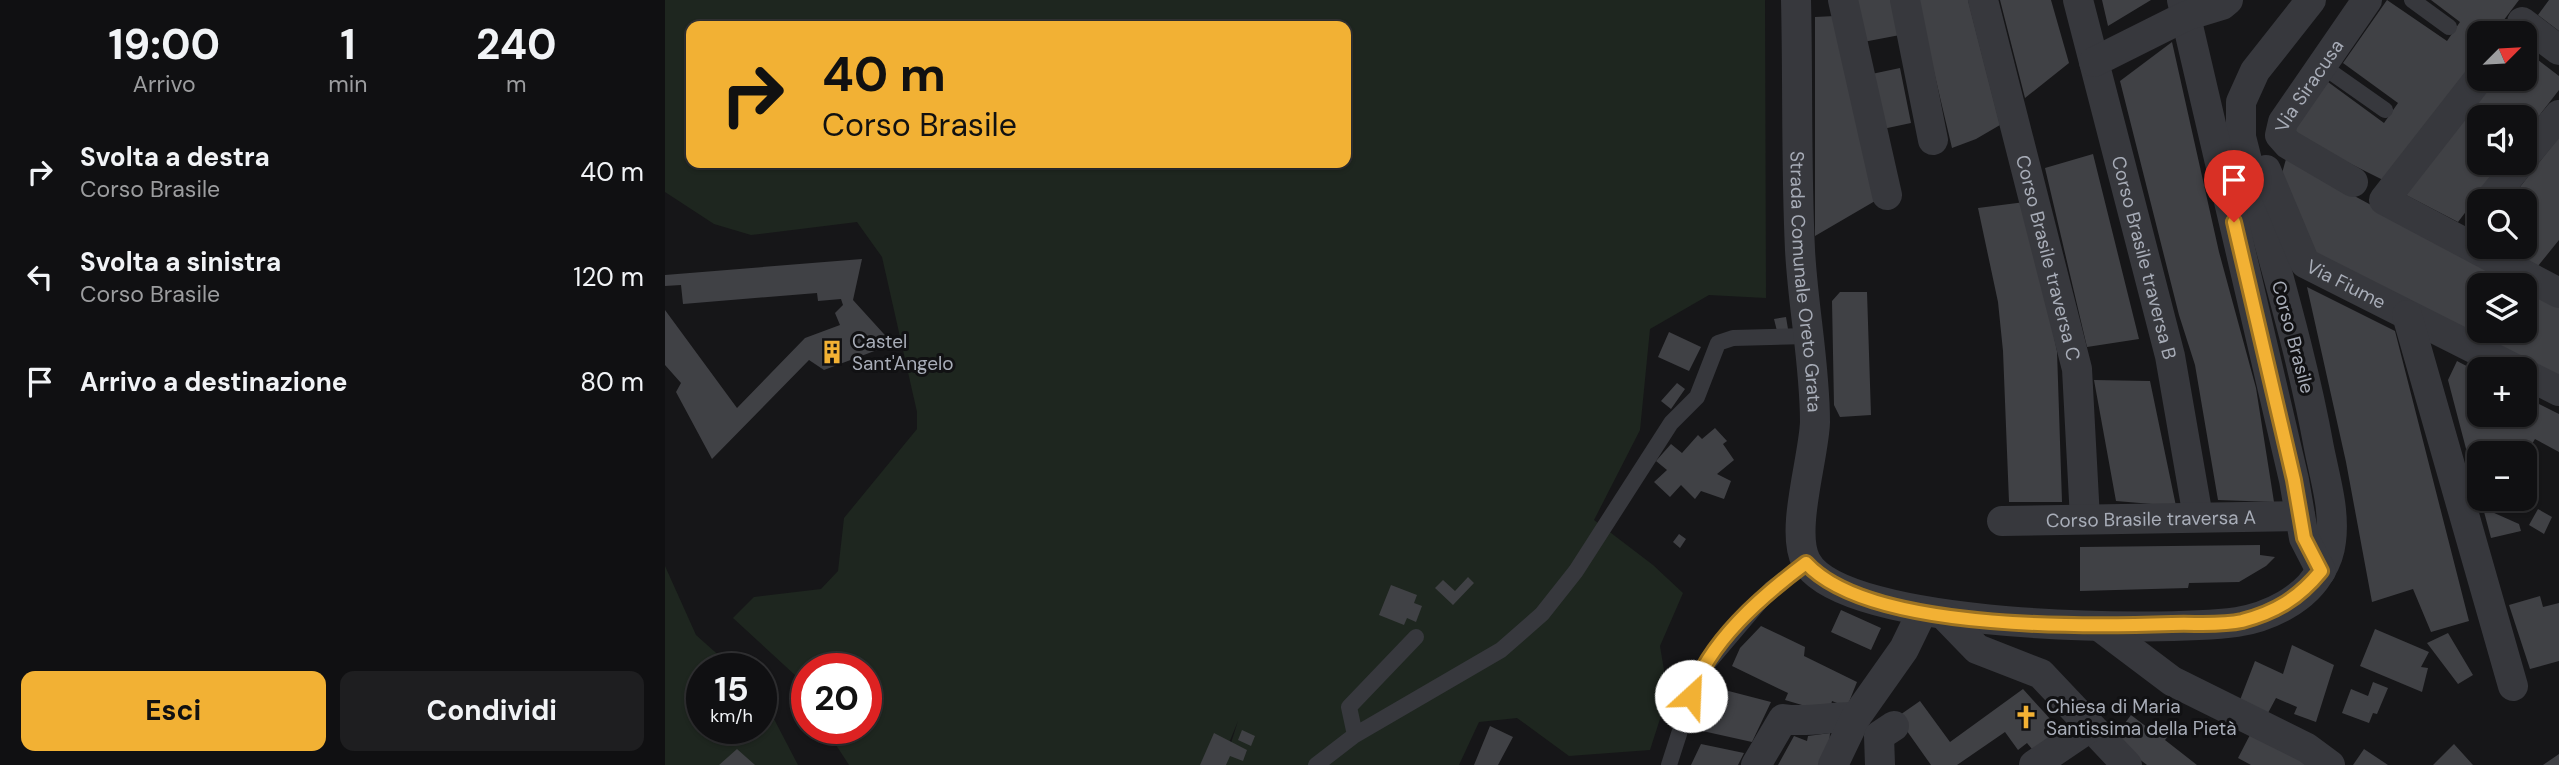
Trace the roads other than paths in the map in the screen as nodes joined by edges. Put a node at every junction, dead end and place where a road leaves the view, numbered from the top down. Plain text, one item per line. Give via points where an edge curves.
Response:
1 (1796, 0) edge
2 (1843, 0) edge
3 (1905, 0) edge
4 (1983, 0) edge
5 (2078, 0) edge
6 (2228, 0) edge
7 (2311, 0) edge
8 (2367, 0) edge
9 (2412, 0) edge
10 (2184, 8) edge
11 (2525, 18) edge
12 (2449, 27) dead end
13 (2559, 50) edge
14 (2094, 62) junction
15 (2321, 65) junction
16 (2469, 91) edge
17 (2385, 110) dead end
18 (2559, 115) edge
19 (2241, 137) junction
20 (1933, 140) dead end
21 (2537, 142) edge
22 (2510, 175) edge
23 (2353, 182) dead end
24 (2499, 189) edge
25 (1887, 195) dead end
26 (2467, 228) edge
27 (2459, 238) junction
28 (2554, 281) edge
29 (2407, 316) junction
30 (1807, 336) junction
31 (2491, 357) edge
32 (2537, 380) edge
33 (2559, 391) edge
34 (2300, 516) junction
35 (2198, 517) junction
36 (2085, 519) junction
37 (2002, 521) dead end
38 (1806, 563) junction
39 (2321, 571) junction
40 (1934, 614) junction
41 (2099, 626) junction
42 (1416, 637) dead end
43 (2513, 686) dead end
44 (1856, 717) junction
45 (1894, 726) dead end
46 (2090, 727) junction
47 (1355, 734) junction
48 (1316, 765) edge
49 (1669, 765) edge
50 (1756, 765) edge
51 (1833, 765) edge
52 (1880, 765) edge
53 (2034, 765) edge
54 (2127, 765) edge
55 (2330, 765) edge

1 - 30 street, Strada Comunale Oreto Grata via 1800,250
2 - 25 street
3 - 20 street
4 - 36 street, Corso Brasile traversa C via 2077,369
5 - 14 street, Corso Brasile traversa B
6 - 10 street via 2223,5
7 - 19 street, Corso Brasile via 2255,71 2241,102
8 - 15 street, Via Siracusa
9 - 12 lane
10 - 14 street
10 - 34 street, Corso Brasile
11 - 13 street
14 - 35 street, Corso Brasile traversa B via 2170,356
15 - 17 lane
15 - 23 street, Via Siracusa via 2283,122 2280,135
16 - 27 street via 2384,200
18 - 21 street
19 - 29 street, Via Fiume via 2263,161 2305,263
19 - 39 street, Corso Brasile via 2308,388 2329,500 2331,543
22 - 24 street
26 - 27 street
27 - 28 street
29 - 31 street, Via Fiume
29 - 43 street
30 - 38 street, Strada Comunale Oreto Grata via 1815,423 1802,518
30 - 47 lane via 1734,338 1718,343 1697,397 1671,423 1576,571 1542,614 1501,650
32 - 33 street
34 - 35 street, Corso Brasile traversa A
34 - 39 street, Corso Brasile via 2304,538
35 - 36 street, Corso Brasile traversa A
36 - 37 street, Corso Brasile traversa A
38 - 40 street, Corso Brasile via 1819,577 1851,593
38 - 49 lane via 1771,589 1698,675
39 - 41 street, Corso Brasile via 2302,594 2276,610 2239,621
40 - 41 street, Corso Brasile
40 - 44 street
40 - 46 street via 1977,649 2041,674
41 - 55 street via 2172,681 2307,748
42 - 47 lane via 1349,707
44 - 50 street via 1807,723 1783,719
44 - 51 street
45 - 52 street via 1879,736
46 - 53 street
46 - 54 street
47 - 48 lane

